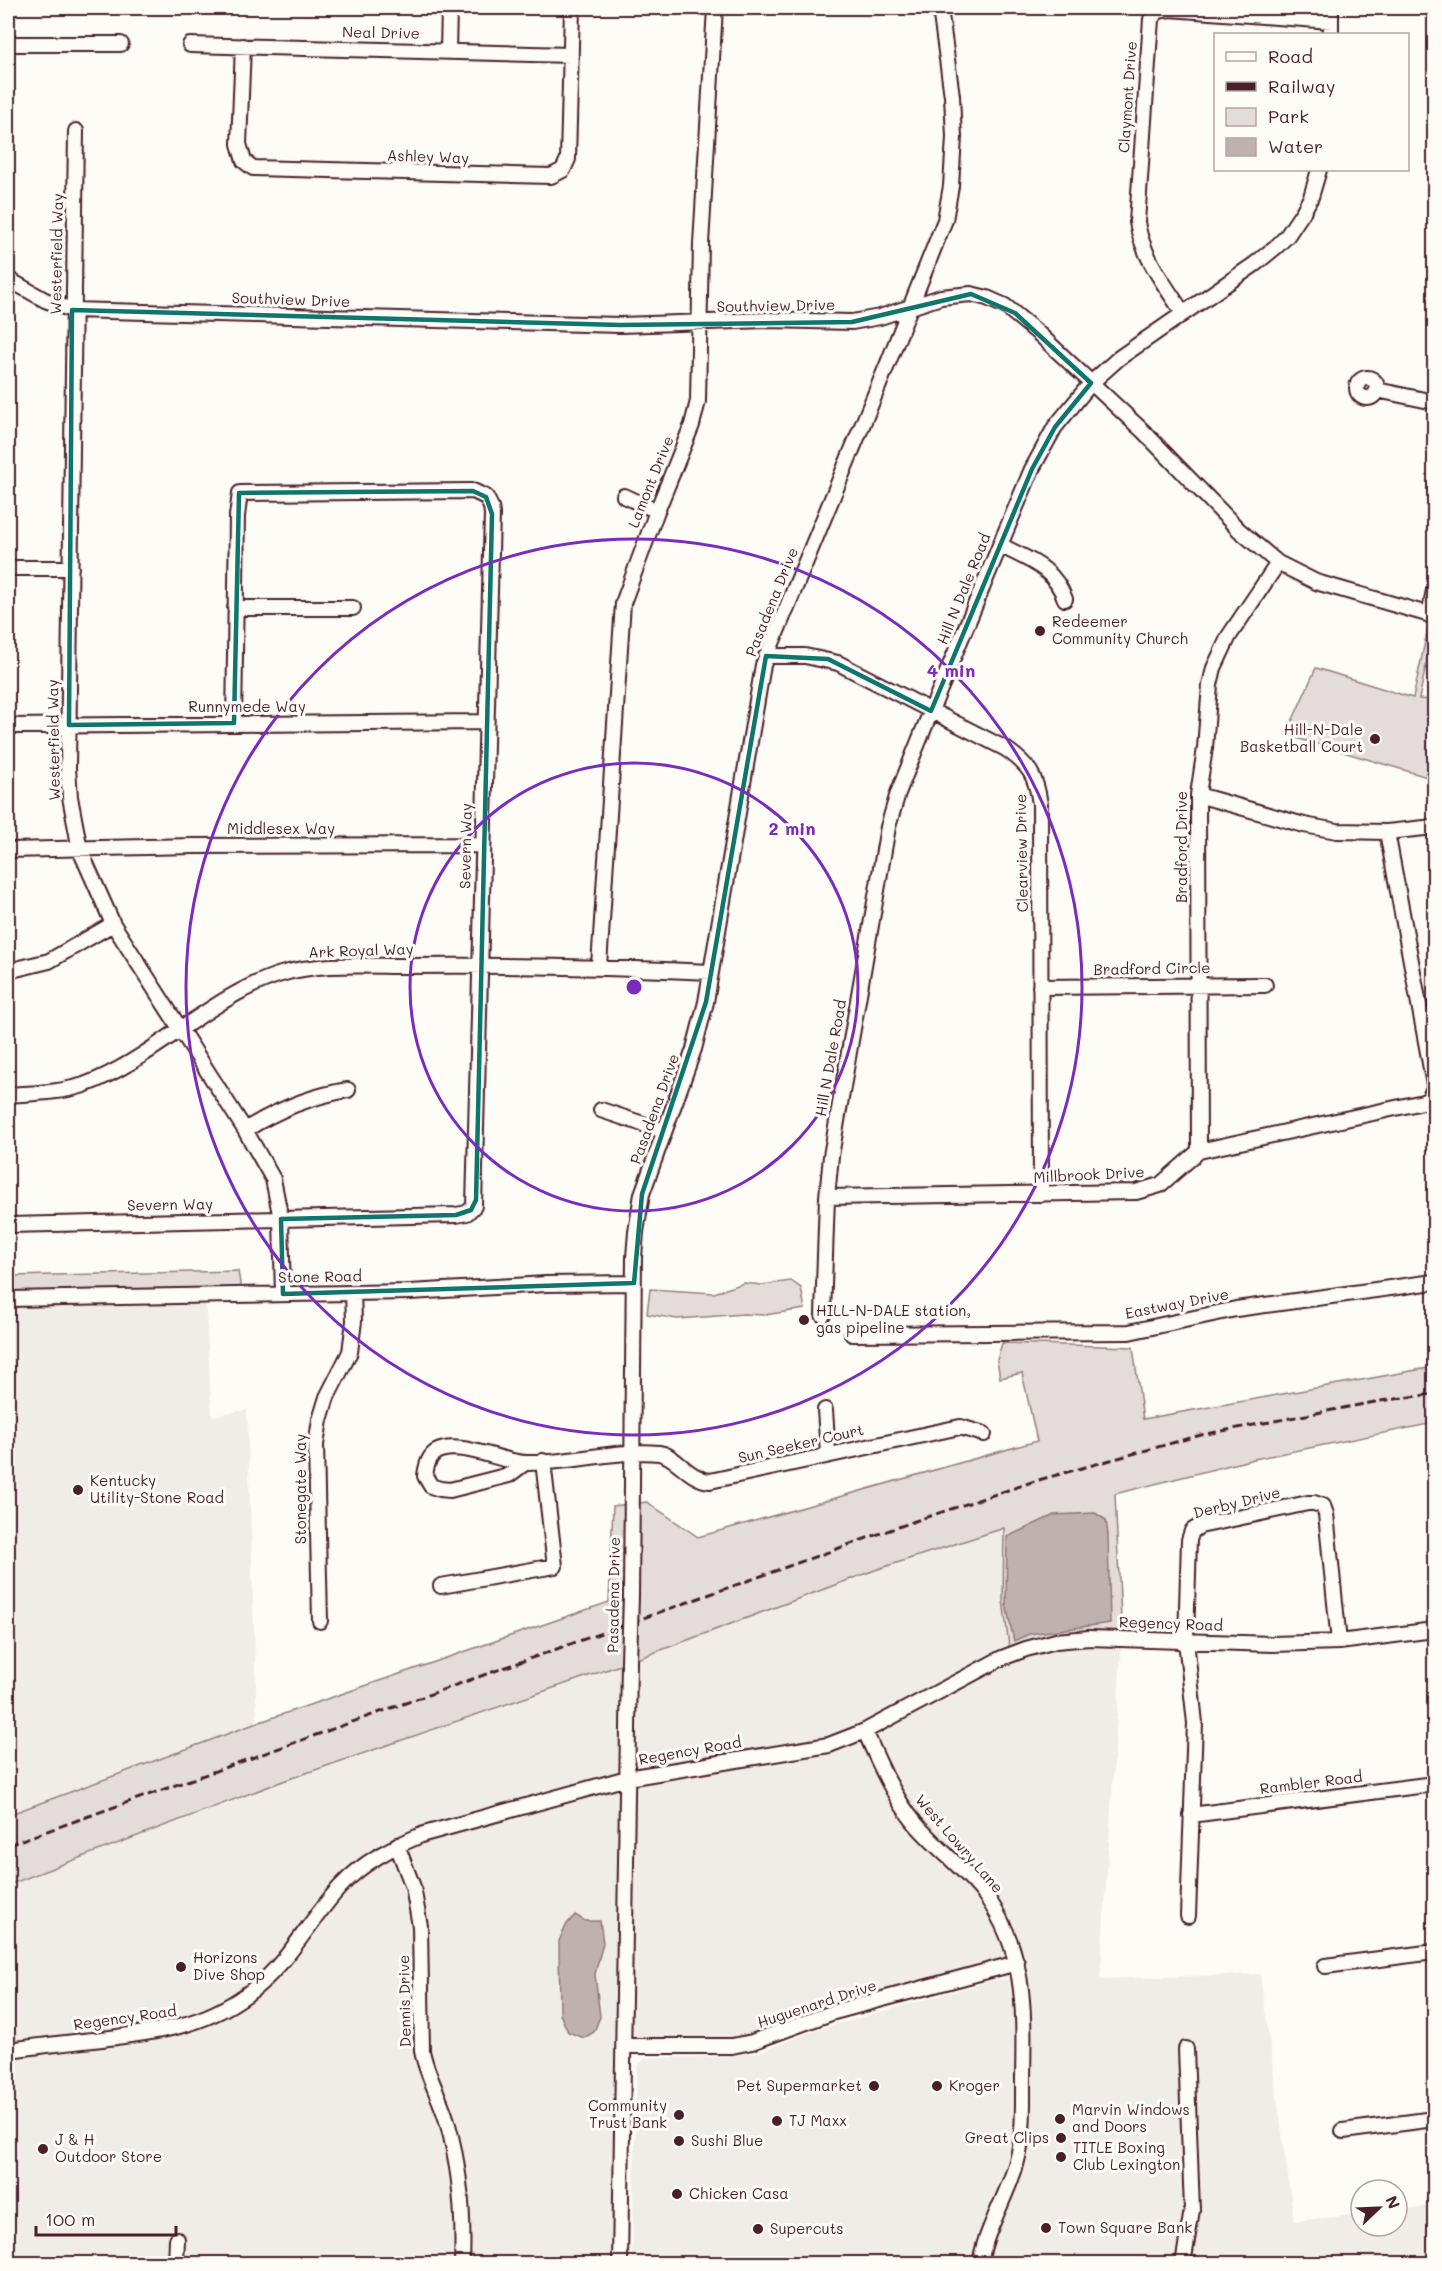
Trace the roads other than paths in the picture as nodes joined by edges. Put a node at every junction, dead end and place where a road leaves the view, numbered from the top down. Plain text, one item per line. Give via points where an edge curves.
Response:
1 (449, 8) edge
2 (572, 8) edge
3 (715, 8) edge
4 (940, 8) edge
5 (1331, 21) edge
6 (8, 44) edge
7 (121, 44) dead end
8 (190, 45) dead end
9 (243, 46) junction
10 (448, 52) junction
11 (571, 55) junction
12 (76, 131) dead end
13 (1319, 171) edge
14 (8, 279) edge
15 (909, 308) junction
16 (72, 310) junction
17 (1183, 313) junction
18 (700, 324) junction
19 (1091, 383) junction
20 (1377, 390) dead end
21 (1434, 402) edge
22 (624, 496) dead end
23 (657, 511) junction
24 (999, 545) junction
25 (1278, 563) junction
26 (8, 568) edge
27 (71, 568) junction
28 (1434, 590) edge
29 (1065, 599) dead end
30 (235, 608) junction
31 (353, 608) dead end
32 (1432, 616) edge
33 (766, 656) junction
34 (931, 711) junction
35 (486, 722) junction
36 (234, 723) junction
37 (69, 725) junction
38 (8, 726) edge
39 (1198, 795) junction
40 (1434, 827) edge
41 (1387, 832) junction
42 (482, 845) junction
43 (8, 850) edge
44 (80, 850) junction
45 (113, 924) junction
46 (480, 965) junction
47 (599, 966) junction
48 (8, 971) edge
49 (711, 972) junction
50 (1199, 985) junction
51 (1265, 985) dead end
52 (1040, 987) junction
53 (180, 1029) junction
54 (1434, 1087) edge
55 (348, 1090) dead end
56 (8, 1095) edge
57 (601, 1110) dead end
58 (245, 1130) junction
59 (664, 1131) junction
60 (1199, 1151) junction
61 (1041, 1194) junction
62 (827, 1197) junction
63 (281, 1219) junction
64 (8, 1225) edge
65 (1434, 1282) edge
66 (634, 1283) junction
67 (353, 1293) junction
68 (283, 1294) junction
69 (8, 1299) edge
70 (823, 1316) dead end
71 (852, 1334) dead end
72 (825, 1410) dead end
73 (984, 1434) dead end
74 (632, 1453) junction
75 (828, 1454) junction
76 (543, 1461) junction
77 (525, 1463) junction
78 (441, 1586) dead end
79 (320, 1621) dead end
80 (1434, 1630) edge
81 (1186, 1641) junction
82 (1339, 1642) junction
83 (865, 1731) junction
84 (627, 1778) junction
85 (1434, 1784) edge
86 (1191, 1815) junction
87 (397, 1845) junction
88 (1188, 1916) dead end
89 (1434, 1952) edge
90 (1017, 1963) junction
91 (1324, 1966) dead end
92 (624, 2046) junction
93 (1186, 2049) dead end
94 (8, 2050) edge
95 (1434, 2119) edge
96 (1342, 2130) dead end
97 (177, 2239) dead end
98 (176, 2264) edge
99 (462, 2264) edge
100 (620, 2264) edge
101 (980, 2264) edge
102 (1183, 2264) edge

1 - 10 street
2 - 11 street, Ashley Way
3 - 18 street, Lamont Drive
4 - 15 street, Pasadena Drive via 954,120 952,176 945,220
5 - 17 street, Claymont Drive via 1170,9 1158,11 1151,20 1137,222 1148,256
6 - 7 street
8 - 9 street, Neal Drive
9 - 10 street, Neal Drive
9 - 11 street, Ashley Way via 239,144 244,161 253,168 551,177 567,164
10 - 11 street, Neal Drive
12 - 16 street, Westerfield Way
13 - 17 street, Hill N Dale Road via 1311,197 1287,236 1267,255
14 - 16 street, Southview Drive
15 - 18 street, Southview Drive via 852,322 766,320
15 - 19 street, Southview Drive via 952,295 987,298 1015,313
15 - 33 street, Pasadena Drive
16 - 18 street, Southview Drive
16 - 27 street, Westerfield Way
17 - 19 street, Hill N Dale Road
18 - 23 street, Lamont Drive via 695,415
19 - 24 street, Hill N Dale Road via 1048,439
19 - 25 street, Southview Drive via 1239,530
20 - 21 street
22 - 23 street
23 - 47 street, Lamont Drive via 621,616
24 - 29 street via 1050,573
24 - 34 street, Hill N Dale Road
25 - 32 street, Southview Drive via 1316,582
25 - 39 street, Bradford Drive via 1229,636 1214,668
26 - 27 street
27 - 37 street, Westerfield Way
28 - 32 street
30 - 31 street
30 - 35 street, Severn Way via 240,493 481,493 490,501 492,514
30 - 36 street, Severn Way
33 - 34 street, Clearview Drive via 791,654 828,659
33 - 49 street, Pasadena Drive
34 - 52 street, Clearview Drive via 1006,749 1021,759 1035,779 1040,804
34 - 62 street, Hill N Dale Road via 888,827
35 - 36 street, Runnymede Way
35 - 42 street, Severn Way
36 - 37 street, Runnymede Way
37 - 38 street, Runnymede Way
37 - 44 street, Westerfield Way via 70,797
39 - 41 street via 1316,828
39 - 50 street, Bradford Drive
40 - 41 street
41 - 54 street
42 - 44 street, Middlesex Way
42 - 46 street, Severn Way
43 - 44 street, Middlesex Way
44 - 45 street, Westerfield Way
45 - 48 street via 49,961
45 - 53 street, Westerfield Way
46 - 47 street, Ark Royal Way
46 - 53 street, Ark Royal Way via 325,967 282,974 242,991
46 - 63 street, Severn Way via 476,1200 471,1210 456,1215
47 - 49 street, Ark Royal Way
49 - 59 street, Pasadena Drive via 698,1033
50 - 51 street, Bradford Circle
50 - 52 street, Bradford Circle
50 - 60 street, Bradford Drive
52 - 61 street, Clearview Drive
53 - 56 street, Ark Royal Way via 115,1070 84,1084 58,1091
53 - 58 street, Westerfield Way
54 - 60 street via 1429,1099 1423,1102
55 - 58 street via 288,1107
57 - 59 street
58 - 63 street, Westerfield Way via 273,1179
59 - 66 street, Pasadena Drive via 639,1208
60 - 61 street, Millbrook Drive via 1172,1177 1150,1190
61 - 62 street, Millbrook Drive
62 - 70 street, Hill N Dale Road
63 - 64 street, Severn Way
63 - 68 street, Westerfield Way
65 - 71 street, Eastway Drive via 1236,1309 1129,1332
66 - 67 street, Stone Road
66 - 74 street, Pasadena Drive
67 - 68 street, Stone Road
67 - 79 street, Stonegate Way via 350,1352 327,1396 317,1433
68 - 69 street, Stone Road
72 - 75 street
73 - 75 street, Sun Seeker Court via 960,1427
74 - 75 street, Sun Seeker Court via 663,1453 699,1480 710,1481
74 - 76 street, Sun Seeker Court
74 - 84 street, Pasadena Drive, bridge
76 - 77 street, Sun Seeker Court
76 - 78 street via 555,1566
77 - 77 street via 509,1475 450,1490 431,1486 425,1476 427,1463 436,1452 451,1449
80 - 82 street, Regency Road
81 - 82 street, Regency Road
81 - 82 street, Derby Drive via 1192,1531 1314,1503 1323,1506 1326,1514
81 - 83 street, Regency Road via 1072,1639 1026,1648
81 - 86 street, Derby Drive via 1195,1723
83 - 84 street, Regency Road via 830,1745
83 - 90 street, West Lowry Lane via 896,1795 915,1822 966,1873 990,1904
84 - 87 street, Regency Road via 437,1830
84 - 92 street, Pasadena Drive
85 - 86 street, Rambler Road
86 - 88 street, Derby Drive
87 - 94 street, Regency Road via 341,1886 280,1964 226,2008 167,2031
87 - 99 street, Dennis Drive via 416,1897 422,2052 446,2118 455,2158
89 - 91 street
90 - 92 street, Huguenard Drive via 834,2012 752,2042 732,2046
90 - 101 street, West Lowry Lane via 1024,2016 1023,2114 1018,2160
92 - 100 street, Pasadena Drive
93 - 102 street via 1192,2210
95 - 96 street
97 - 98 street

